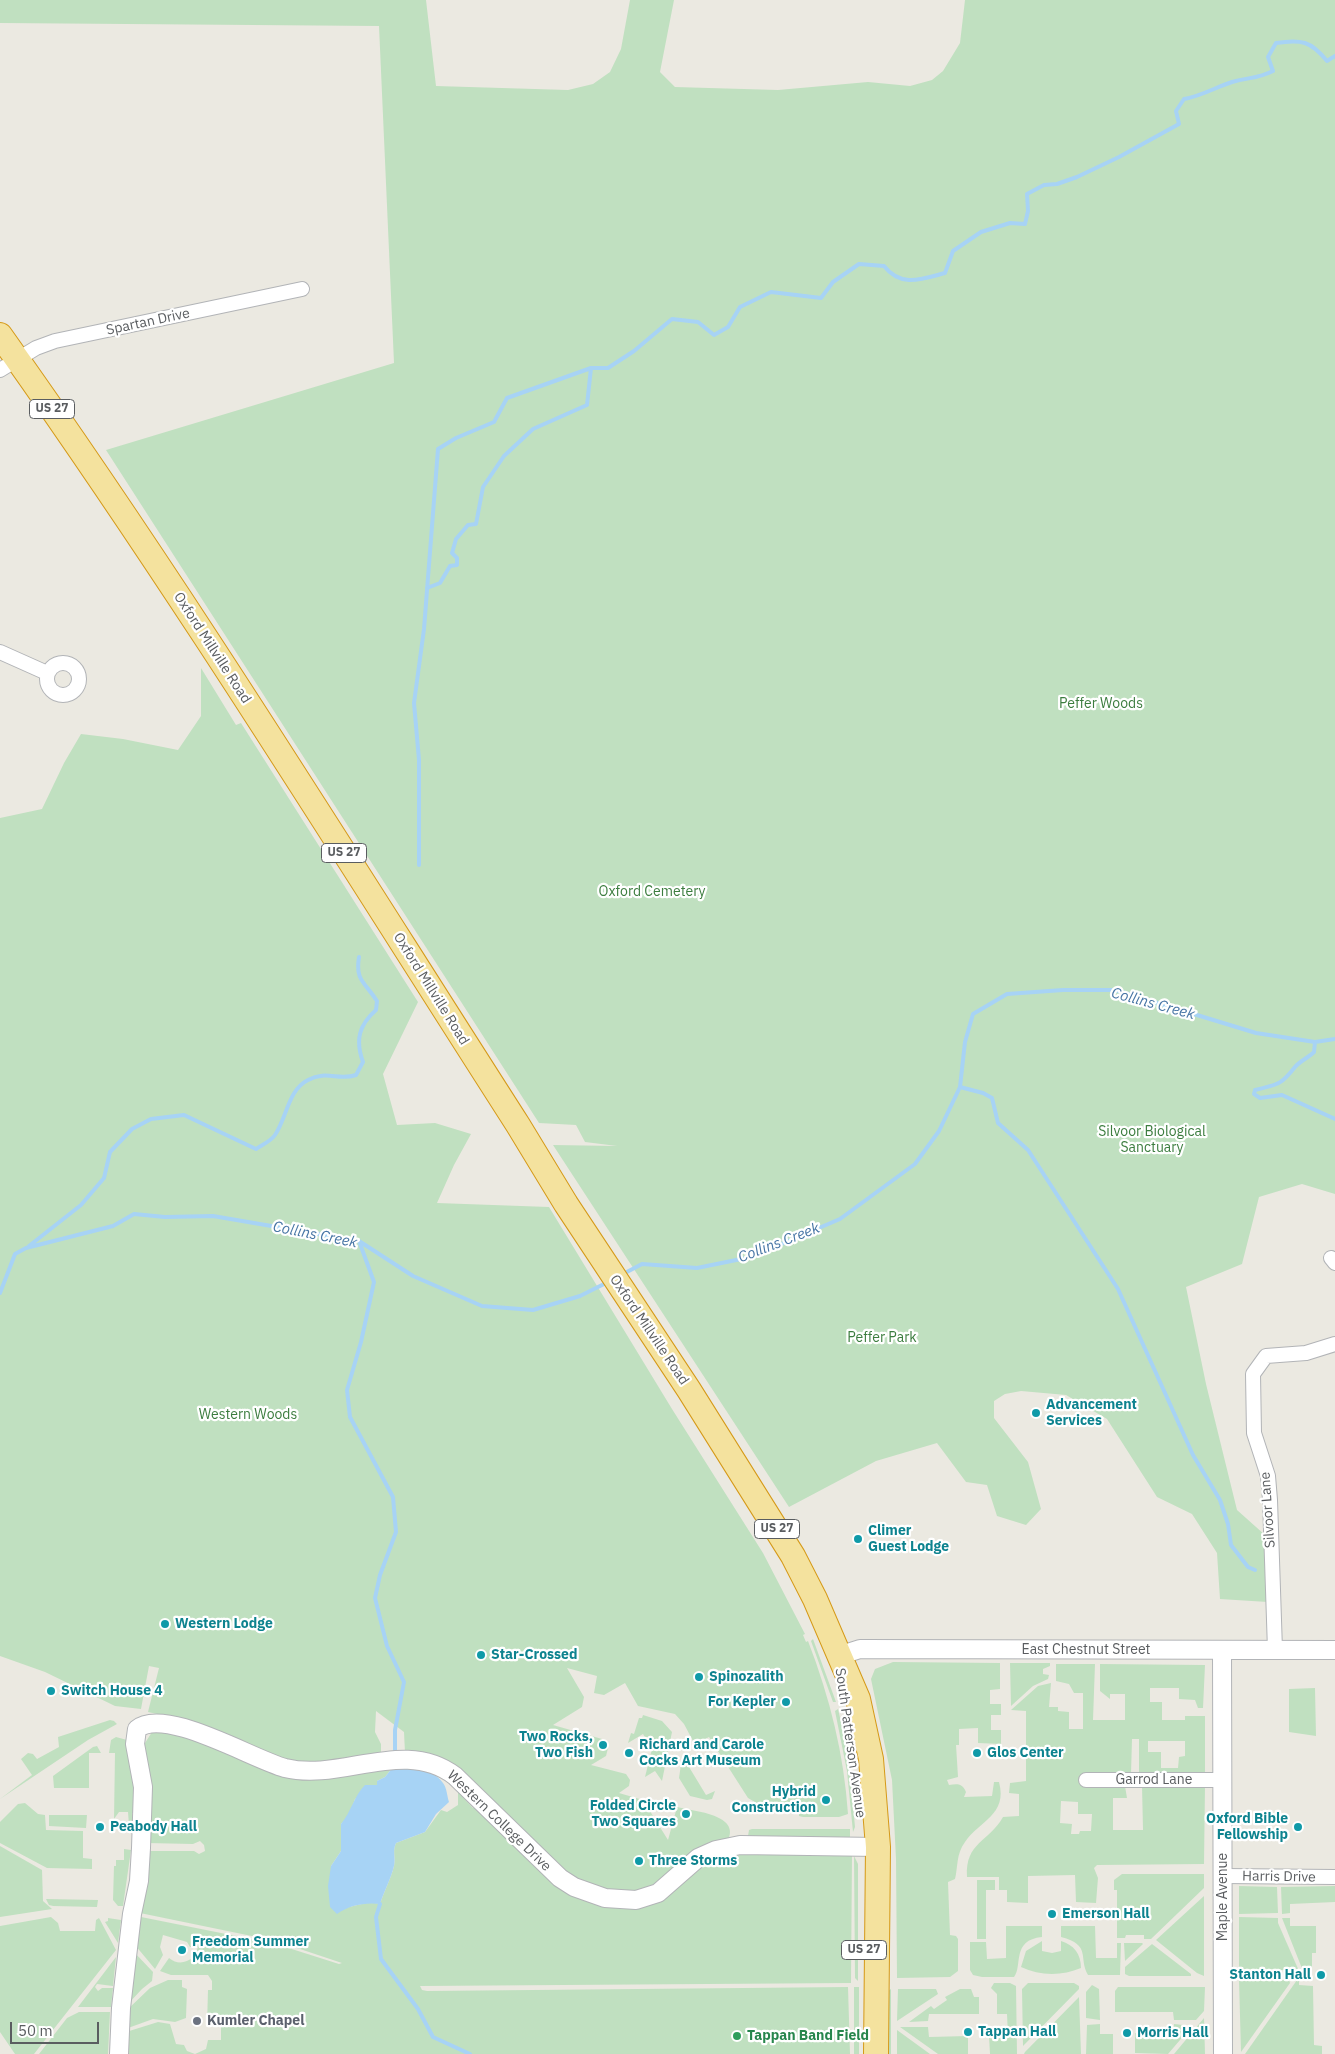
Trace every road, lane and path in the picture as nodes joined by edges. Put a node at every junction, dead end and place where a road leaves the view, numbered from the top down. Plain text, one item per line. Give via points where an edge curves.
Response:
1 (302, 289) dead end
2 (0, 336) edge
3 (8, 364) edge
4 (0, 652) edge
5 (47, 673) dead end
6 (1335, 1344) edge
7 (1222, 1650) junction
8 (1275, 1650) junction
9 (1335, 1650) edge
10 (838, 1656) junction
11 (1086, 1780) dead end
12 (1223, 1780) junction
13 (871, 1847) junction
14 (1223, 1876) junction
15 (1335, 1877) edge
16 (119, 2054) edge
17 (864, 2054) edge
18 (876, 2054) edge
19 (1223, 2054) edge

1 - 3 street, Spartan Drive via 55,341
2 - 3 highway, Oxford Millville Road / US 27
3 - 10 highway, Oxford Millville Road / US 27 via 204,633 793,1556
4 - 5 street
6 - 8 street, Silvoor Lane via 1306,1353 1266,1356 1253,1374 1254,1433 1268,1476 1270,1500
7 - 8 street, East Chestnut Street
7 - 10 street, East Chestnut Street via 860,1649
7 - 12 street, Maple Avenue
8 - 9 street, East Chestnut Street
10 - 13 highway, South Patterson Avenue / US 27 via 858,1699 871,1759
11 - 12 street, Garrod Lane
12 - 14 street, Maple Avenue
13 - 16 street, Western College Drive via 740,1845 716,1850 698,1858 658,1893 647,1898 620,1901 574,1887 560,1878 455,1776 434,1764 411,1760 318,1772 303,1771 273,1764 176,1725 143,1724 137,1729 136,1744 143,1787 140,1856 120,2008
13 - 17 highway, South Patterson Avenue / US 27
13 - 18 highway, South Patterson Avenue / US 27
14 - 15 street, Harris Drive
14 - 19 street, Maple Avenue

